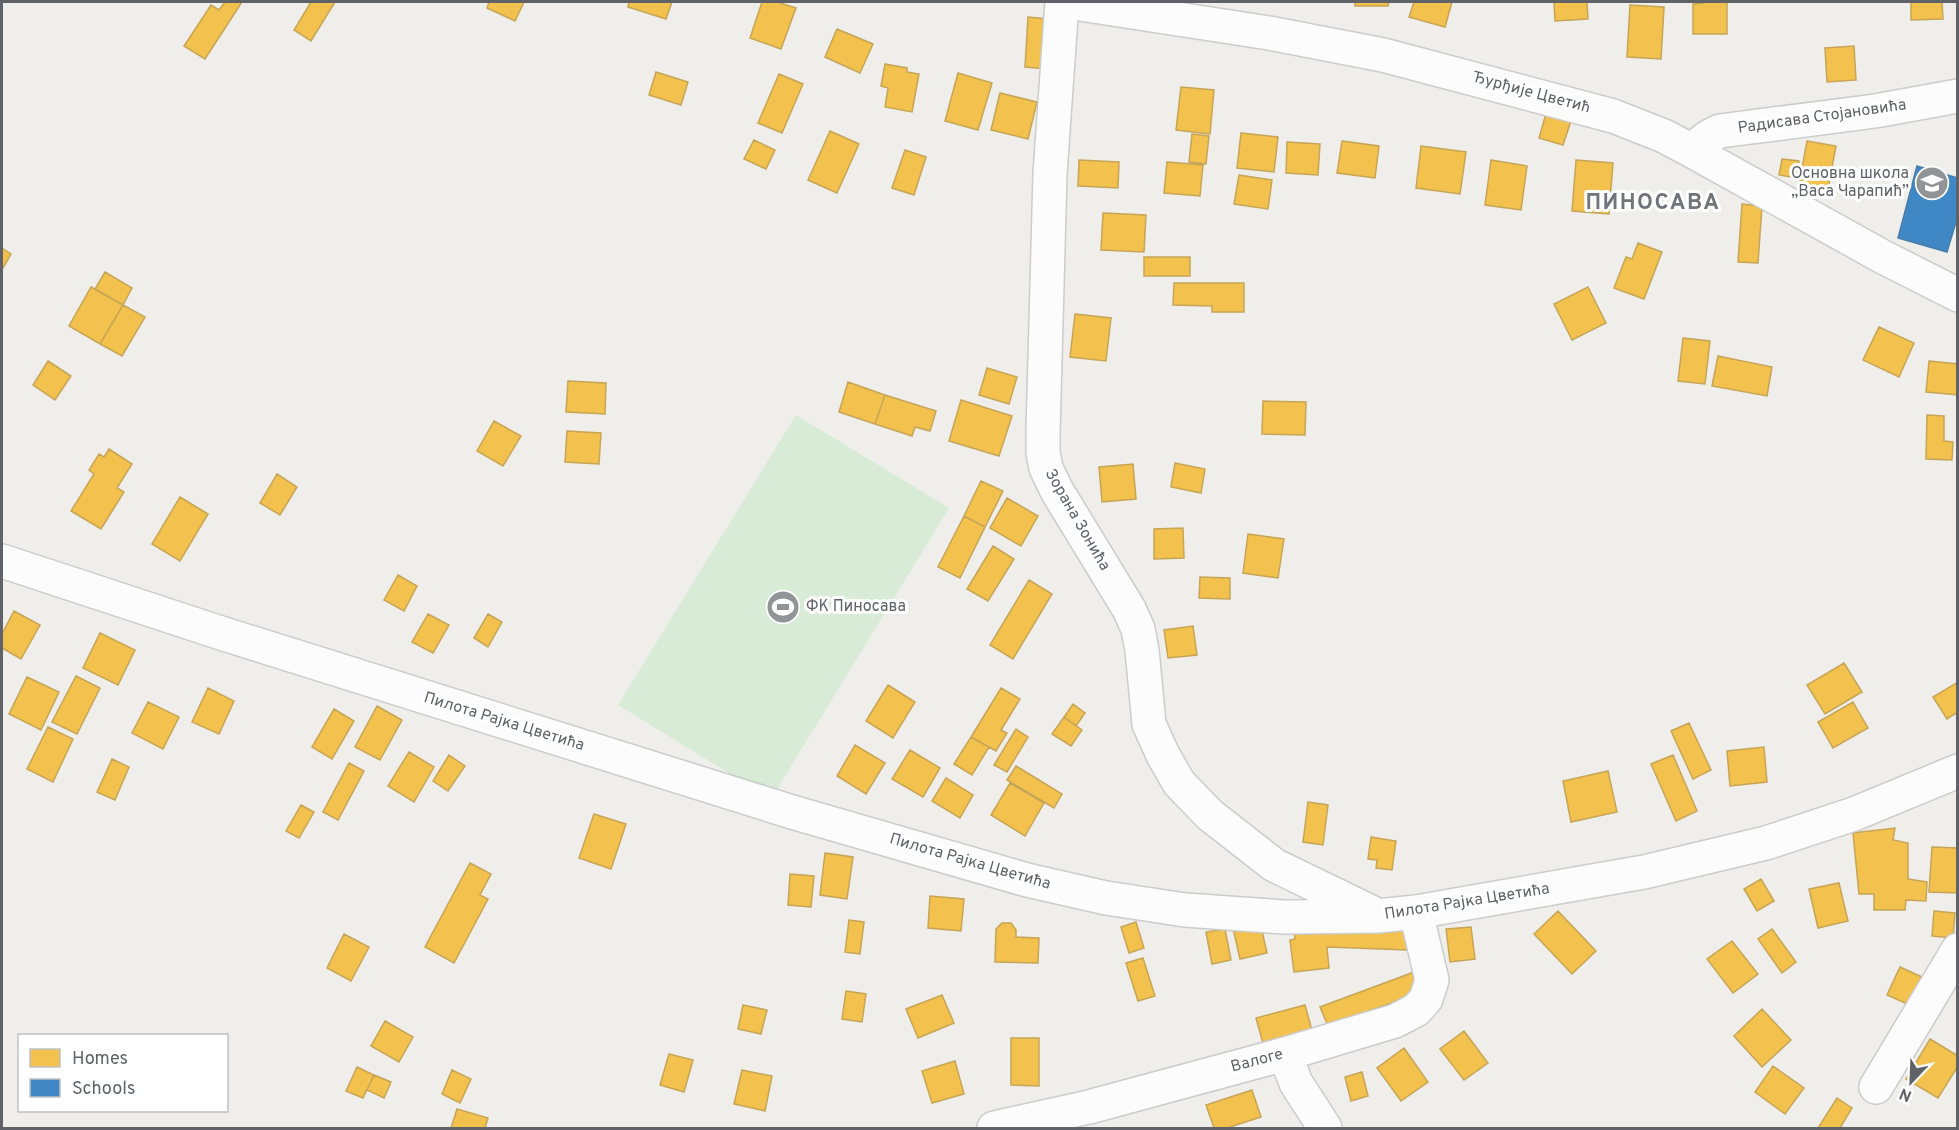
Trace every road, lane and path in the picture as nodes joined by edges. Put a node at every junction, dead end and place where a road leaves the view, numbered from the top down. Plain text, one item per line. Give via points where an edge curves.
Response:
1 (1062, 2) edge
2 (1067, 2) edge
3 (1958, 96) edge
4 (1694, 152) junction
5 (1958, 295) edge
6 (2, 561) edge
7 (1958, 771) edge
8 (1274, 865) junction
9 (1416, 912) junction
10 (1378, 916) junction
11 (1284, 917) junction
12 (1958, 950) edge
13 (1285, 1054) junction
14 (1876, 1087) dead end
15 (994, 1128) edge
16 (1325, 1128) edge

1 - 8 street, Зорана Зонића via 1050,174 1043,433 1046,468 1129,609 1142,650 1149,724 1162,755 1179,783 1210,814
2 - 4 street, Ђурђије Цветић via 1383,55 1613,116
3 - 4 street, Радисава Стојановића via 1720,131 1708,136
4 - 5 street, Ђурђије Цветић
6 - 11 street, Пилота Рајка Цветића via 702,784 1027,880 1185,910
7 - 9 street, Пилота Рајка Цветића via 1854,814 1766,843 1644,872
8 - 10 street, Зорана Зонића
8 - 11 street via 1284,898
9 - 10 street, Пилота Рајка Цветића
9 - 13 street, Валоге via 1432,980 1426,999 1416,1010 1395,1021
10 - 11 street, Пилота Рајка Цветића
12 - 14 street
13 - 15 street, Валоге via 1089,1107
13 - 16 street via 1296,1083

